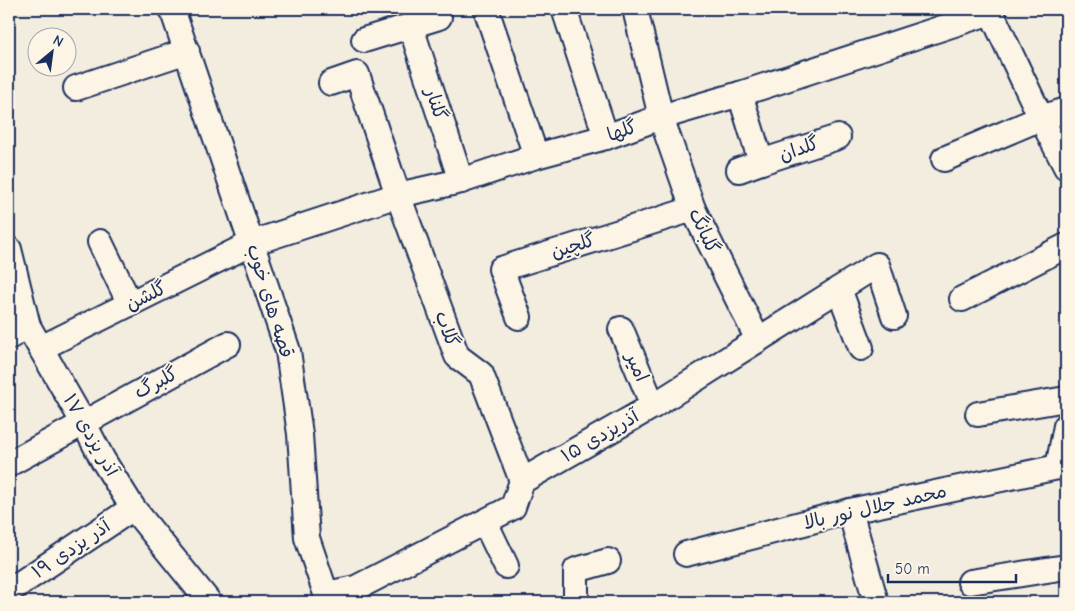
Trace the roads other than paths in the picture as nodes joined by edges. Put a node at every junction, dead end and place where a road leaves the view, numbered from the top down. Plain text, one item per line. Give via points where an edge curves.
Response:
1 (172, 9) edge
2 (486, 9) edge
3 (564, 9) edge
4 (635, 9) edge
5 (439, 17) dead end
6 (411, 27) junction
7 (364, 40) dead end
8 (187, 51) junction
9 (331, 83) dead end
10 (76, 88) dead end
11 (740, 94) junction
12 (1066, 110) edge
13 (661, 117) junction
14 (1041, 118) junction
15 (838, 136) dead end
16 (606, 137) junction
17 (536, 156) junction
18 (944, 159) dead end
19 (761, 162) junction
20 (1066, 166) edge
21 (739, 170) dead end
22 (460, 181) junction
23 (398, 195) junction
24 (693, 209) junction
25 (100, 242) dead end
26 (252, 243) junction
27 (1066, 246) edge
28 (9, 249) edge
29 (839, 289) junction
30 (962, 299) dead end
31 (130, 304) junction
32 (894, 316) dead end
33 (519, 317) dead end
34 (621, 329) dead end
35 (18, 331) edge
36 (758, 340) junction
37 (228, 344) dead end
38 (41, 348) junction
39 (861, 348) dead end
40 (1066, 399) edge
41 (653, 406) junction
42 (978, 414) dead end
43 (83, 422) junction
44 (1066, 426) edge
45 (9, 464) edge
46 (1062, 468) edge
47 (522, 481) junction
48 (133, 508) junction
49 (850, 511) junction
50 (485, 522) junction
51 (686, 554) dead end
52 (608, 561) dead end
53 (506, 566) dead end
54 (1066, 567) edge
55 (970, 582) dead end
56 (9, 591) edge
57 (363, 595) edge
58 (326, 598) edge
59 (209, 602) edge
60 (576, 602) edge
61 (876, 602) edge

1 - 8 street, قصه های خوب
2 - 17 street
3 - 16 street
4 - 13 street, گلبانگ
5 - 6 street
6 - 7 street
6 - 22 street, گلنار
8 - 10 street
8 - 26 street, قصه های خوب
9 - 23 street, گلاب via 357,74
11 - 13 street, گلها
11 - 14 street, گلها via 991,12
11 - 19 street, گلدان
12 - 14 street
13 - 16 street, گلها
13 - 24 street, گلبانگ
14 - 18 street
14 - 20 street
15 - 19 street, گلدان
16 - 17 street, گلها
17 - 22 street, گلها
19 - 21 street, گلدان
22 - 23 street, گلها
23 - 26 street, گلها
23 - 47 street, گلاب via 457,356 481,374
24 - 33 street, گلچین via 502,269
24 - 36 street, گلبانگ
25 - 31 street
26 - 31 street, گلشن
26 - 58 street, قصه های خوب via 288,351 300,434 307,538
27 - 30 street
28 - 35 street, آذر یزدی ۱۷
29 - 32 street, ۱۵ آذریزدی via 877,266
29 - 36 street, ۱۵ آذریزدی
29 - 39 street
31 - 38 street, گلشن
34 - 41 street, امیر
35 - 38 street, آذر یزدی ۱۷
36 - 41 street, ۱۵ آذریزدی
37 - 43 street, گلبرگ
38 - 43 street, آذر یزدی ۱۷
40 - 42 street
41 - 47 street, ۱۵ آذریزدی
43 - 45 street, گلبرگ
43 - 48 street, آذر یزدی ۱۷
44 - 46 street
46 - 49 street, محمد جلال نور بالا
47 - 50 street via 513,507
48 - 56 street, آذر یزدی ۱۹
48 - 59 street, آذر یزدی ۱۷
49 - 51 street, محمد جلال نور بالا
49 - 61 street
50 - 53 street
50 - 57 street
52 - 60 street via 576,570
54 - 55 street
57 - 58 street

